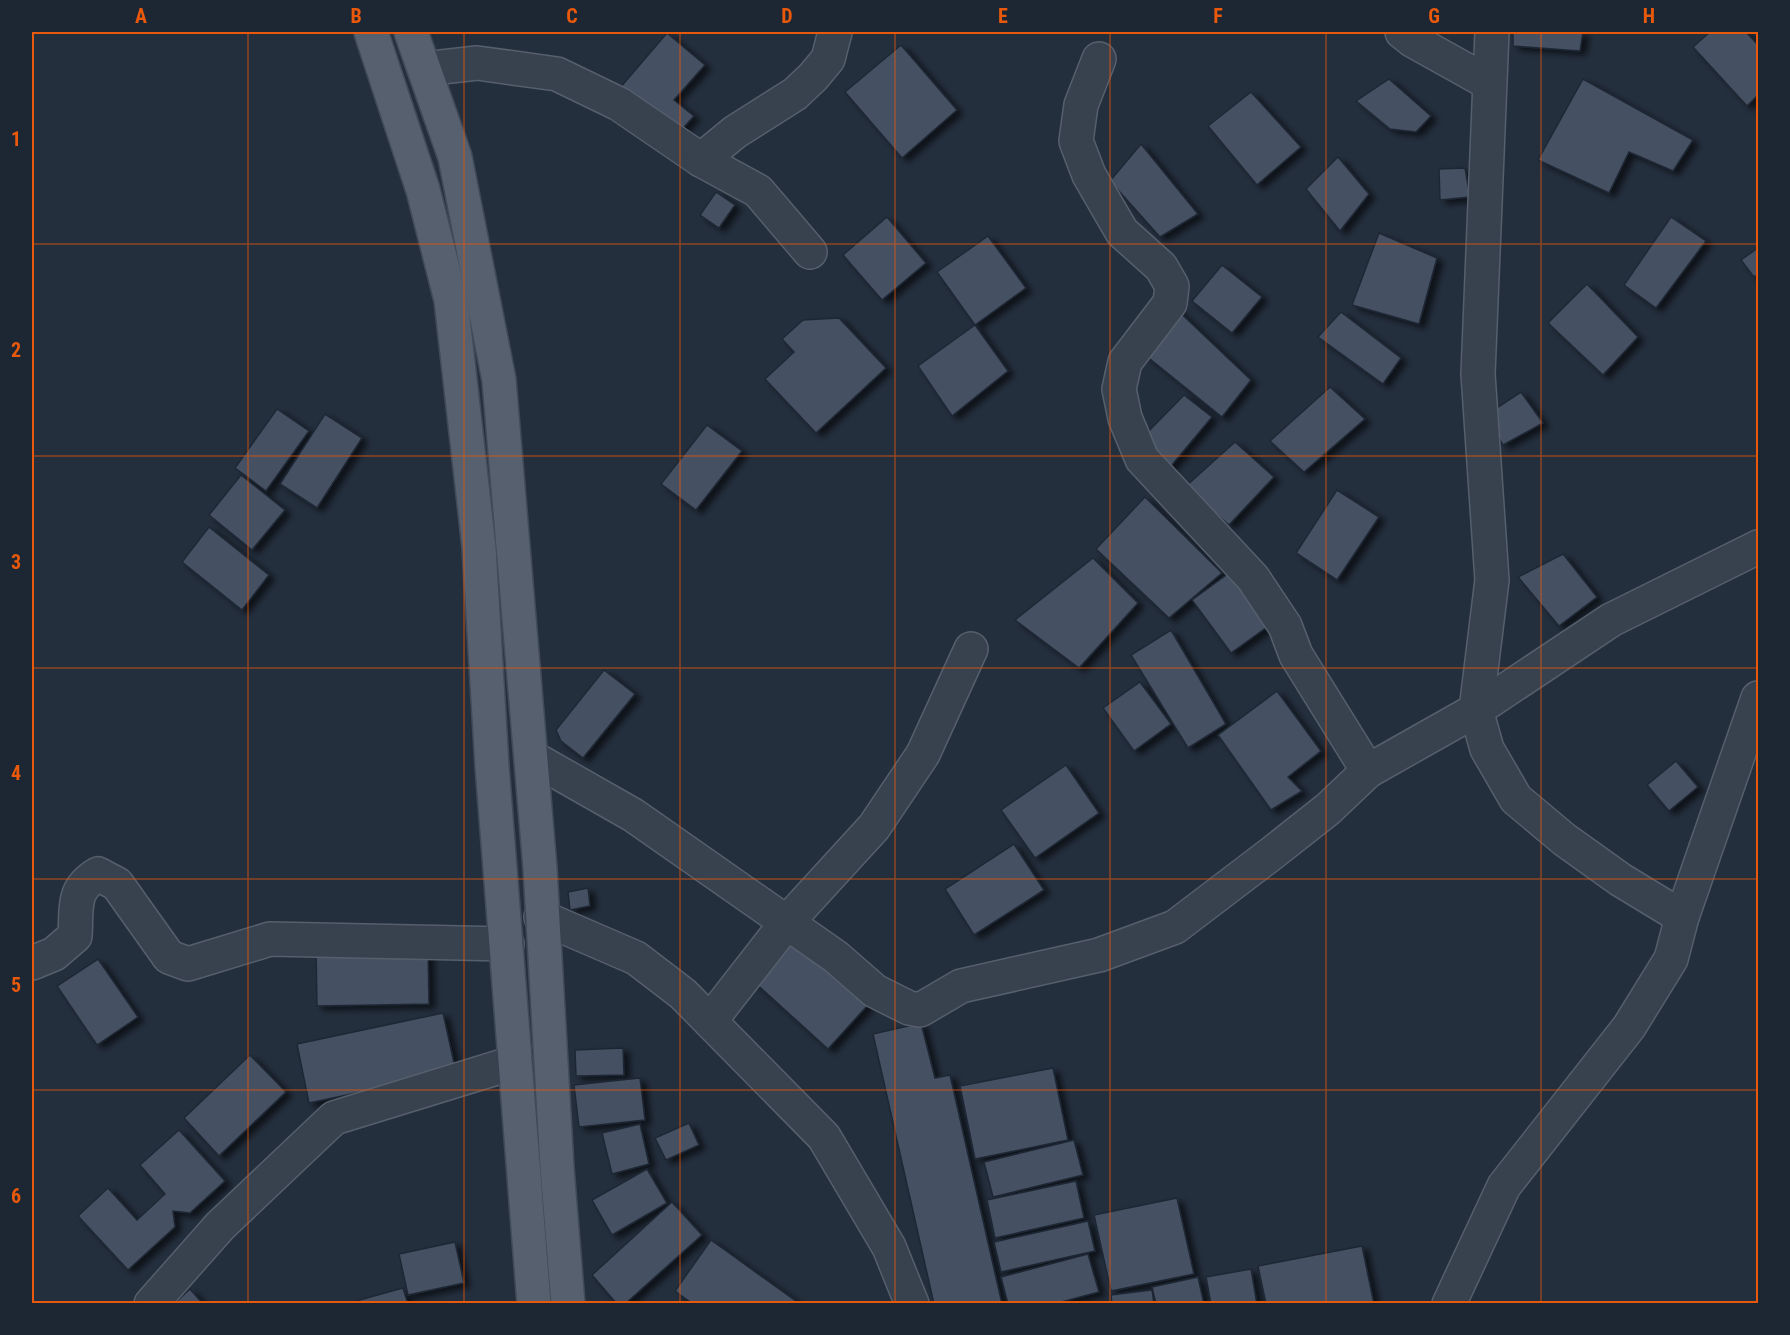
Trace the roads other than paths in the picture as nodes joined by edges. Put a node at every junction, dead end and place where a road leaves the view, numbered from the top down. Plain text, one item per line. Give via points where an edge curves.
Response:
1 (371, 32) edge
2 (411, 32) edge
3 (835, 32) edge
4 (1402, 32) edge
5 (1492, 32) edge
6 (1099, 59) dead end
7 (424, 69) junction
8 (1489, 83) junction
9 (701, 160) junction
10 (810, 252) dead end
11 (1758, 547) edge
12 (971, 649) dead end
13 (1758, 698) edge
14 (1476, 710) junction
15 (531, 757) junction
16 (1368, 771) junction
17 (542, 917) junction
18 (1682, 917) junction
19 (787, 922) junction
20 (507, 944) junction
21 (32, 963) edge
22 (710, 1021) junction
23 (516, 1062) junction
24 (151, 1304) edge
25 (534, 1304) edge
26 (568, 1304) edge
27 (912, 1304) edge
28 (1449, 1304) edge

1 - 20 main road via 423,190 451,300 479,547
2 - 7 main road
3 - 9 street via 828,59 813,77
4 - 8 street
5 - 8 street
6 - 16 street via 1081,105 1076,141 1089,175 1122,232 1161,267 1172,286 1170,303 1125,362 1119,388 1125,418 1142,459 1253,578
7 - 9 street via 477,63 557,74 619,104
7 - 15 main road via 455,157 499,380
8 - 14 street via 1478,374 1492,580
9 - 10 street via 758,191
11 - 14 street via 1611,620
12 - 19 street via 922,754 874,827
13 - 18 street
14 - 16 street
14 - 18 street via 1487,749 1516,799 1564,840
15 - 17 main road
15 - 19 street via 633,815
16 - 19 street via 1280,848 1175,927 1099,955 961,986 920,1010 875,992 836,957
17 - 22 street via 636,958 683,994
17 - 26 main road
18 - 28 street via 1671,959 1629,1027 1504,1186
19 - 22 street
20 - 21 street via 270,939 188,964 169,957 117,884 98,874 84,882 76,898 75,936 54,954
20 - 23 main road
22 - 27 street via 824,1137 889,1247
23 - 24 street via 334,1118 220,1226
23 - 25 main road

